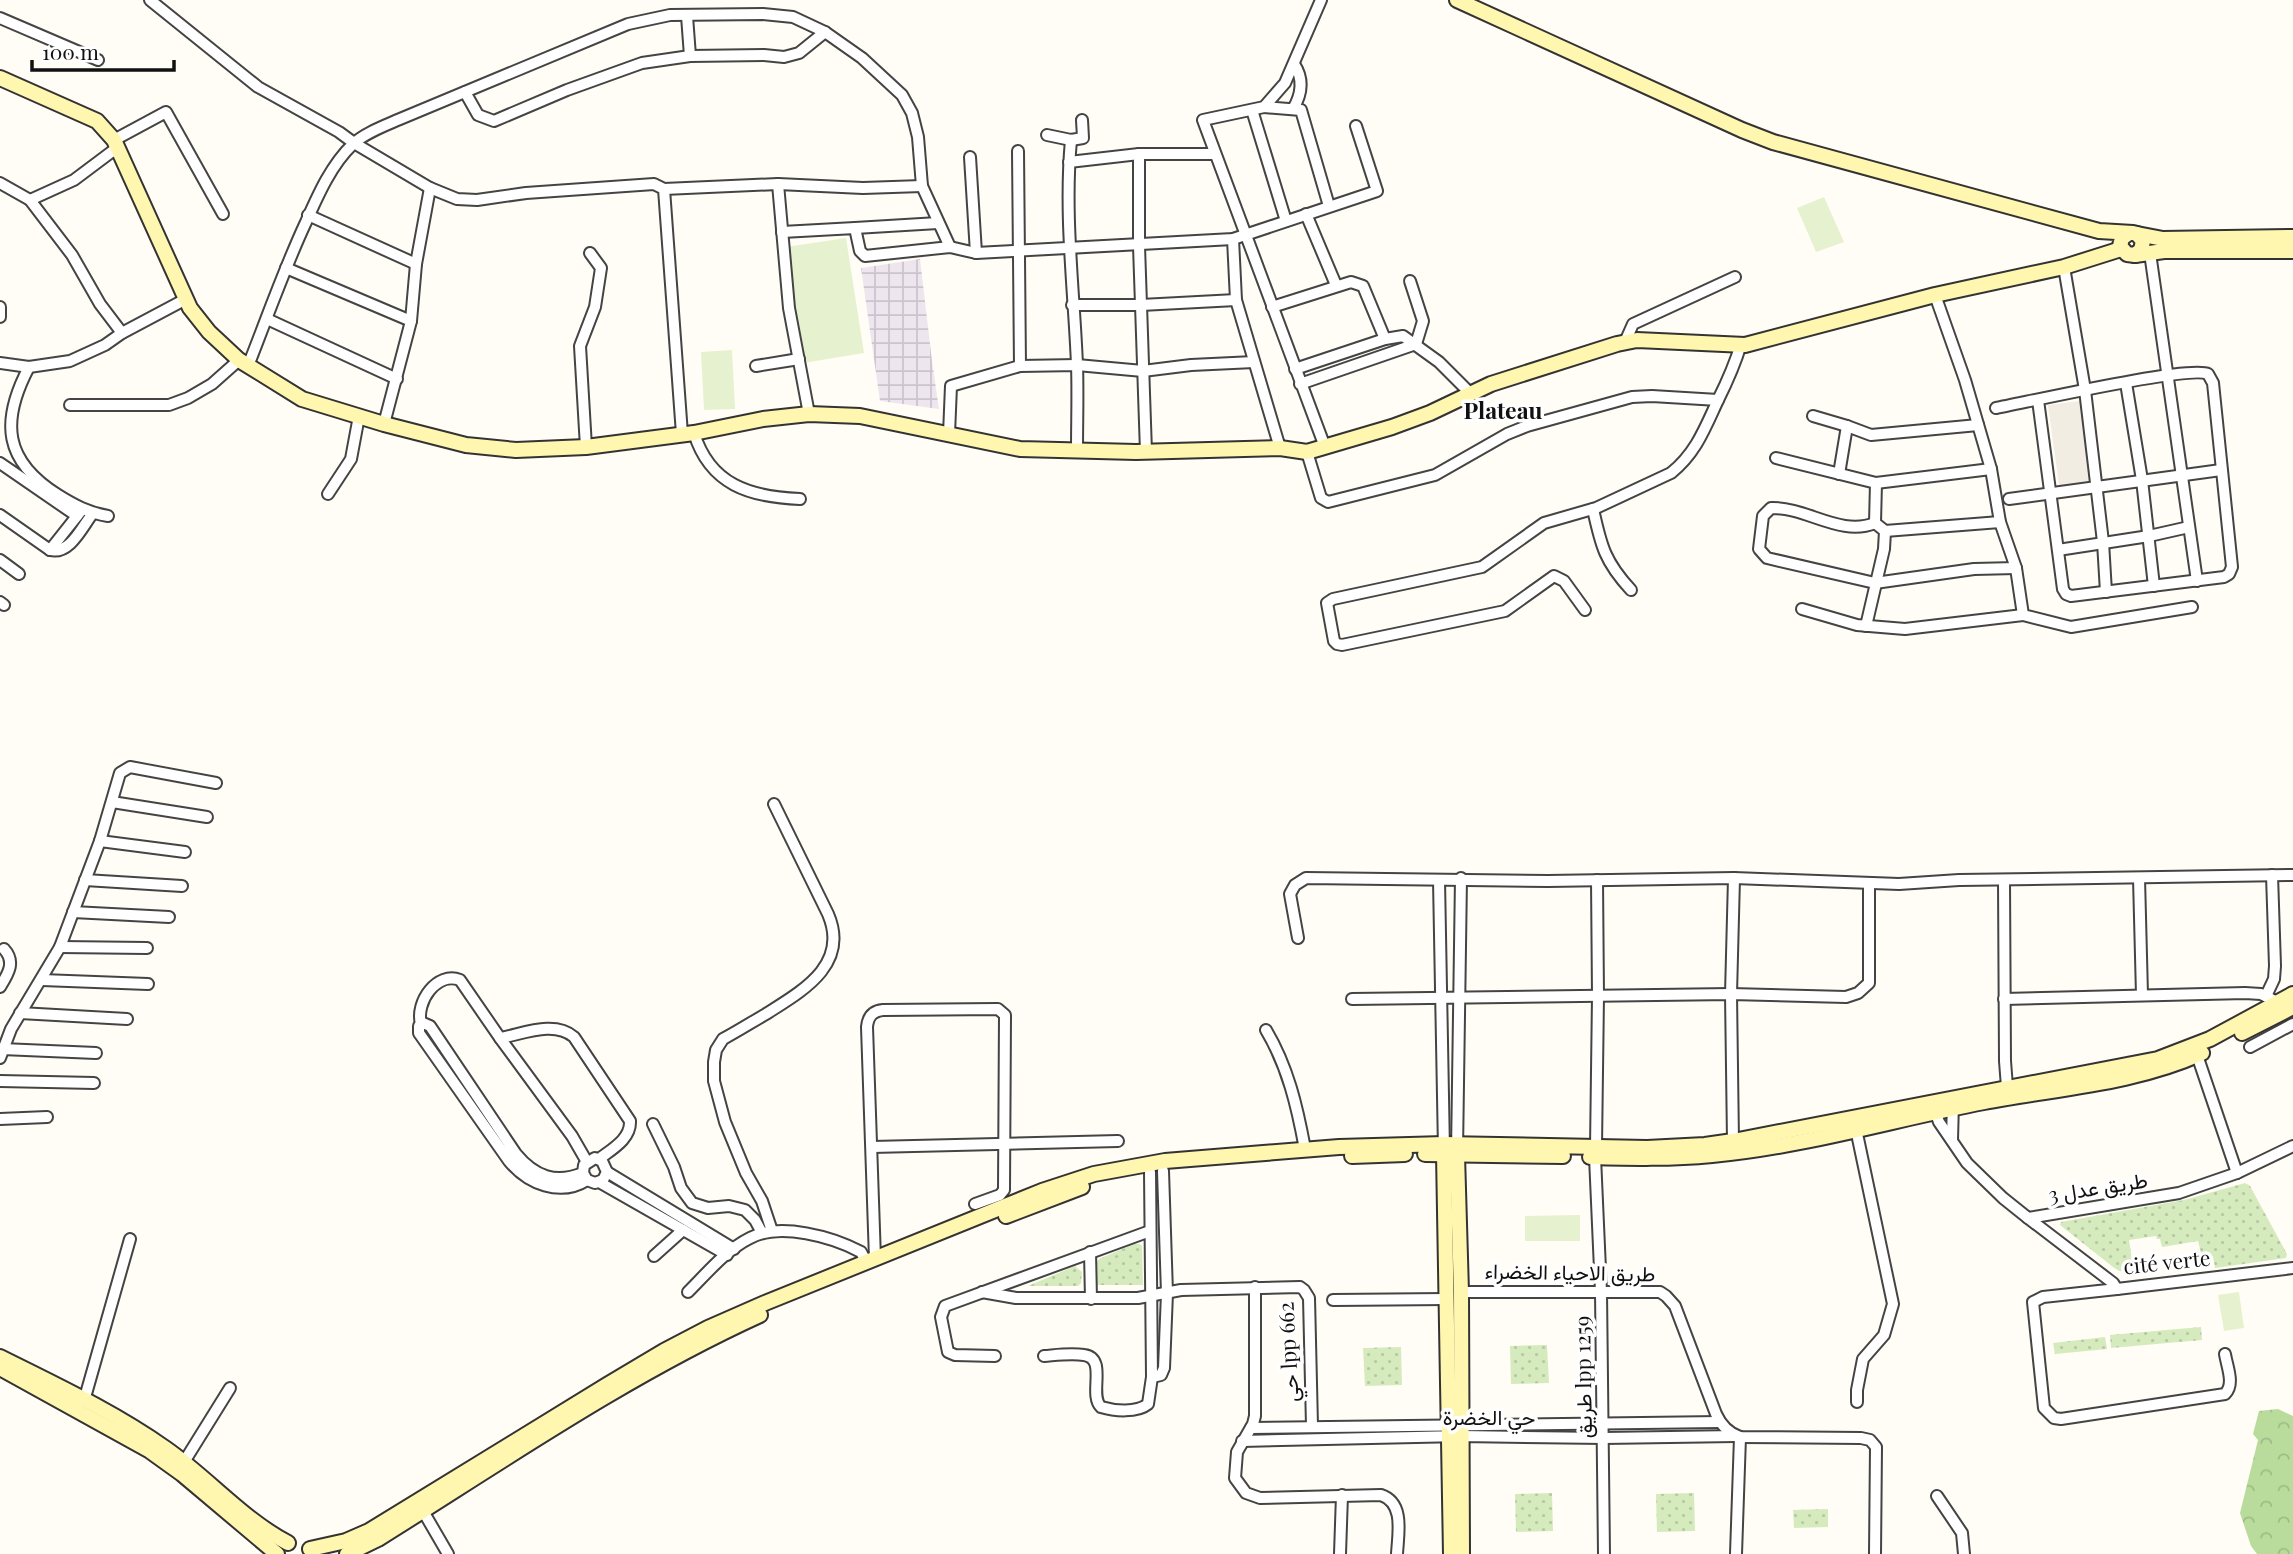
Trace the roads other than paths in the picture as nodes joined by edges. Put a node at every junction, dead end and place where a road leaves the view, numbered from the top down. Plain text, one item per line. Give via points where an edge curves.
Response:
1 (150, 0) edge
2 (1321, 0) edge
3 (1457, 0) edge
4 (687, 16) junction
5 (0, 18) edge
6 (825, 33) junction
7 (690, 56) junction
8 (98, 60) dead end
9 (1294, 64) junction
10 (0, 78) edge
11 (466, 92) junction
12 (1258, 108) junction
13 (1293, 109) junction
14 (1082, 120) dead end
15 (1356, 126) dead end
16 (1047, 135) dead end
17 (1071, 140) junction
18 (354, 143) junction
19 (116, 144) junction
20 (1017, 151) dead end
21 (1139, 154) junction
22 (1215, 154) junction
23 (970, 156) dead end
24 (1069, 162) junction
25 (0, 183) edge
26 (778, 184) junction
27 (922, 186) junction
28 (430, 188) junction
29 (664, 189) junction
30 (30, 200) junction
31 (1329, 206) junction
32 (223, 214) dead end
33 (1307, 214) junction
34 (309, 215) junction
35 (1286, 221) junction
36 (939, 223) junction
37 (855, 228) junction
38 (2099, 231) junction
39 (782, 232) junction
40 (2133, 234) junction
41 (1244, 235) junction
42 (2293, 237) edge
43 (1233, 239) junction
44 (1139, 246) junction
45 (950, 247) junction
46 (1070, 249) junction
47 (2125, 250) junction
48 (1018, 251) junction
49 (2293, 251) edge
50 (590, 253) dead end
51 (976, 253) junction
52 (2150, 253) junction
53 (416, 264) junction
54 (2064, 267) junction
55 (286, 268) junction
56 (1735, 277) dead end
57 (1410, 281) dead end
58 (1336, 285) junction
59 (1935, 295) junction
60 (186, 299) junction
61 (1236, 300) junction
62 (1072, 305) junction
63 (1141, 305) junction
64 (0, 307) edge
65 (1272, 307) junction
66 (0, 317) edge
67 (267, 319) junction
68 (411, 321) junction
69 (122, 333) junction
70 (1385, 340) junction
71 (1625, 342) junction
72 (1416, 344) junction
73 (1741, 344) junction
74 (799, 359) junction
75 (1254, 362) junction
76 (0, 363) edge
77 (244, 363) junction
78 (1077, 365) junction
79 (756, 366) dead end
80 (1020, 366) junction
81 (29, 367) junction
82 (1295, 369) junction
83 (1143, 371) junction
84 (2167, 376) junction
85 (397, 379) junction
86 (2126, 383) junction
87 (1300, 384) junction
88 (2085, 390) junction
89 (1469, 393) junction
90 (1718, 400) junction
91 (2038, 401) junction
92 (70, 405) dead end
93 (1996, 408) dead end
94 (809, 414) junction
95 (359, 416) junction
96 (1813, 416) dead end
97 (384, 424) junction
98 (1979, 425) junction
99 (1847, 426) junction
100 (688, 433) junction
101 (950, 434) junction
102 (586, 447) junction
103 (1325, 447) junction
104 (1280, 448) junction
105 (1077, 451) junction
106 (1146, 452) junction
107 (1307, 452) junction
108 (1776, 458) dead end
109 (0, 463) edge
110 (1991, 469) junction
111 (2221, 470) junction
112 (1839, 474) junction
113 (2182, 475) junction
114 (2142, 480) junction
115 (1876, 483) junction
116 (2096, 487) junction
117 (328, 494) dead end
118 (2050, 494) junction
119 (800, 499) dead end
120 (2009, 499) dead end
121 (1593, 509) junction
122 (84, 513) junction
123 (0, 514) edge
124 (108, 516) dead end
125 (2000, 522) junction
126 (1875, 523) junction
127 (2189, 527) junction
128 (1885, 531) junction
129 (2148, 536) junction
130 (2103, 542) junction
131 (50, 550) junction
132 (2058, 550) junction
133 (0, 560) edge
134 (2016, 568) junction
135 (19, 575) dead end
136 (2197, 581) junction
137 (1875, 583) junction
138 (2154, 586) junction
139 (1631, 590) dead end
140 (2106, 592) junction
141 (2192, 607) dead end
142 (1802, 609) dead end
143 (1585, 610) dead end
144 (2023, 615) junction
145 (1866, 626) junction
146 (216, 783) dead end
147 (112, 802) junction
148 (774, 804) dead end
149 (207, 817) dead end
150 (100, 841) junction
151 (185, 852) dead end
152 (2272, 875) junction
153 (2293, 875) edge
154 (1461, 878) junction
155 (1734, 878) junction
156 (2139, 878) junction
157 (85, 880) junction
158 (1439, 880) junction
159 (1597, 880) junction
160 (2004, 880) junction
161 (1869, 884) junction
162 (182, 886) dead end
163 (73, 912) junction
164 (169, 917) dead end
165 (1298, 938) dead end
166 (60, 947) junction
167 (147, 948) dead end
168 (4, 949) dead end
169 (4, 972) edge
170 (42, 980) junction
171 (148, 984) dead end
172 (0, 987) edge
173 (1731, 994) junction
174 (2293, 994) edge
175 (2142, 995) junction
176 (1598, 996) junction
177 (1441, 998) junction
178 (1459, 998) junction
179 (1352, 999) dead end
180 (2004, 999) junction
181 (2271, 999) junction
182 (2293, 1007) edge
183 (20, 1013) junction
184 (127, 1019) dead end
185 (2293, 1024) edge
186 (1266, 1030) dead end
187 (500, 1038) junction
188 (2250, 1046) dead end
189 (1, 1053) edge
190 (96, 1053) dead end
191 (2197, 1055) junction
192 (0, 1081) edge
193 (94, 1083) dead end
194 (2007, 1087) junction
195 (1954, 1103) junction
196 (1933, 1108) junction
197 (47, 1117) dead end
198 (0, 1119) edge
199 (653, 1124) dead end
200 (1856, 1129) junction
201 (1952, 1140) junction
202 (1118, 1141) dead end
203 (1733, 1141) junction
204 (1005, 1144) junction
205 (2293, 1146) edge
206 (872, 1147) junction
207 (1305, 1149) junction
208 (1450, 1149) junction
209 (1595, 1152) junction
210 (599, 1159) junction
211 (587, 1161) junction
212 (607, 1172) junction
213 (1157, 1172) junction
214 (2237, 1173) junction
215 (585, 1177) junction
216 (599, 1182) junction
217 (975, 1204) dead end
218 (655, 1208) junction
219 (2028, 1218) junction
220 (683, 1230) junction
221 (1150, 1231) junction
222 (767, 1232) junction
223 (131, 1239) dead end
224 (730, 1252) junction
225 (1090, 1252) junction
226 (654, 1256) dead end
227 (871, 1261) junction
228 (2293, 1268) edge
229 (1255, 1287) junction
230 (2117, 1289) junction
231 (688, 1292) dead end
232 (982, 1292) junction
233 (1461, 1292) junction
234 (1601, 1292) junction
235 (1167, 1293) junction
236 (1151, 1296) junction
237 (1091, 1299) junction
238 (1447, 1299) junction
239 (1333, 1300) dead end
240 (2225, 1354) dead end
241 (995, 1356) dead end
242 (1044, 1356) dead end
243 (0, 1357) edge
244 (0, 1368) edge
245 (1152, 1377) junction
246 (230, 1388) dead end
247 (84, 1401) junction
248 (1857, 1402) dead end
249 (1720, 1422) junction
250 (1604, 1423) junction
251 (1312, 1426) junction
252 (1251, 1428) junction
253 (1455, 1431) junction
254 (1738, 1436) junction
255 (1604, 1438) junction
256 (1242, 1441) junction
257 (184, 1462) junction
258 (1342, 1495) junction
259 (1937, 1496) dead end
260 (423, 1511) junction
261 (283, 1550) edge
262 (310, 1551) edge
263 (346, 1554) edge
264 (447, 1554) edge
265 (1340, 1554) edge
266 (1397, 1554) edge
267 (1451, 1554) edge
268 (1462, 1554) edge
269 (1604, 1554) edge
270 (1736, 1554) edge
271 (1875, 1554) edge
272 (1964, 1554) edge

1 - 18 street via 258,87
2 - 9 street
3 - 38 main road via 1763,138
4 - 6 street via 793,17
4 - 7 street
4 - 11 street via 628,24
5 - 8 street
6 - 7 street via 799,53 785,57
6 - 27 street via 862,58 902,95 918,136
7 - 11 street via 642,63 494,121 478,115
9 - 12 street via 1285,83
9 - 13 street via 1301,84
10 - 19 main road via 97,121
11 - 18 street
12 - 13 street
12 - 22 street via 1203,120
12 - 35 street
13 - 31 street via 1301,110
14 - 17 street via 1083,138
15 - 31 street via 1377,191
16 - 17 street
17 - 24 street
18 - 28 street
18 - 34 street via 338,161
19 - 30 street via 74,180
19 - 32 street via 166,112
19 - 60 main road
20 - 48 street
21 - 22 street
21 - 24 street
21 - 44 street
22 - 41 street
23 - 51 street
24 - 46 street
25 - 30 street
26 - 27 street
26 - 29 street
26 - 39 street
27 - 36 street
28 - 29 street via 457,199 477,200 654,184
28 - 53 street
29 - 100 street
30 - 69 street
31 - 33 street
33 - 35 street
33 - 58 street
34 - 53 street
34 - 55 street
35 - 41 street
36 - 37 street
36 - 45 street
37 - 39 street
37 - 45 street via 865,256
38 - 40 main road
38 - 47 main road
39 - 74 street
40 - 42 main road via 2163,239
40 - 47 main road via 2122,237
40 - 47 main road via 2141,237 2141,251
41 - 43 street
41 - 65 street
43 - 44 street
43 - 61 street
44 - 46 street
44 - 63 street
45 - 51 street
46 - 48 street
46 - 62 street
47 - 52 main road
47 - 54 main road
48 - 51 street
48 - 80 street
49 - 52 main road
50 - 102 street via 601,268 595,307 580,346
52 - 84 street
53 - 68 street
54 - 59 main road
54 - 88 street
55 - 67 street
55 - 68 street
56 - 71 street via 1633,324
57 - 72 street via 1423,321
58 - 65 street
58 - 70 street via 1351,282 1363,286
59 - 73 main road
59 - 98 street
60 - 69 street
60 - 77 main road via 209,332
61 - 63 street
61 - 75 street
62 - 63 street
62 - 78 street
63 - 83 street
64 - 66 street
65 - 82 street
67 - 77 street
67 - 85 street
68 - 85 street
69 - 81 street via 69,361
70 - 72 street via 1403,336
70 - 82 street
71 - 73 main road
71 - 89 main road
72 - 87 street
72 - 89 street
73 - 90 street
74 - 79 street
74 - 94 street
75 - 83 street
75 - 104 street
76 - 81 street
77 - 92 street via 169,405
77 - 95 main road via 302,399
78 - 80 street
78 - 83 street
78 - 105 street
80 - 101 street via 951,386
81 - 122 street via 8,411 10,443 26,471
82 - 87 street
83 - 106 street
84 - 86 street
84 - 111 street via 2202,372 2210,377
84 - 113 street
85 - 97 street
86 - 88 street
86 - 114 street
87 - 103 street
88 - 91 street
88 - 116 street
89 - 103 main road via 1430,413
90 - 107 street via 1632,397 1527,426 1436,475 1328,502 1321,498
90 - 121 street via 1698,443 1681,465 1657,481
91 - 93 street
91 - 118 street
94 - 100 main road
94 - 101 main road via 860,416
95 - 97 main road
95 - 117 street via 351,459
96 - 99 street
97 - 102 main road via 466,445 516,450
98 - 99 street via 1871,435
98 - 110 street
99 - 112 street
100 - 102 main road
100 - 119 street via 725,479 751,494
101 - 105 main road via 1020,449
103 - 107 main road
104 - 106 main road
104 - 107 main road
105 - 106 main road
108 - 112 street
109 - 122 street
110 - 115 street
110 - 125 street
111 - 113 street
111 - 136 street via 2232,570 2224,577
112 - 115 street
113 - 114 street
113 - 127 street
114 - 116 street
114 - 129 street
115 - 126 street
116 - 118 street
116 - 130 street
118 - 120 street
118 - 132 street
121 - 139 street via 1609,563
121 - 143 street via 1544,523 1482,567 1327,603 1334,640 1342,645 1505,611 1554,576 1564,581
122 - 124 street
122 - 131 street
122 - 131 street via 65,549
123 - 131 street
125 - 128 street
125 - 134 street
126 - 128 street
126 - 137 street via 1849,527 1771,508 1763,516 1759,549 1767,558
127 - 129 street
127 - 136 street
128 - 137 street
129 - 130 street
129 - 138 street
130 - 132 street
130 - 140 street
132 - 140 street via 2066,593
133 - 135 street
134 - 137 street
134 - 144 street
136 - 138 street
137 - 145 street
138 - 140 street
141 - 144 street via 2071,627
142 - 145 street
144 - 145 street via 1905,629
146 - 147 street via 127,768 120,773
147 - 149 street
147 - 150 street
148 - 222 street via 828,914 835,938 813,983 723,1039 716,1049 714,1081 725,1122 762,1201
150 - 151 street
150 - 157 street
152 - 153 street
152 - 156 street
152 - 181 street via 2275,966
154 - 158 street
154 - 159 street
154 - 178 street
155 - 159 street
155 - 161 street
155 - 173 street
156 - 160 street
156 - 175 street
157 - 162 street
157 - 163 street
158 - 165 street via 1307,878 1290,894
158 - 177 street
159 - 176 street, طريق lpp 1259
160 - 161 street
160 - 180 street
161 - 173 street via 1869,983 1858,993 1846,997
163 - 164 street
163 - 166 street
166 - 167 street
166 - 170 street
168 - 169 street via 11,964
169 - 172 street
170 - 171 street
170 - 183 street
173 - 176 street
173 - 203 street
174 - 181 main road
175 - 180 street
175 - 181 street via 2245,993
176 - 178 street
176 - 209 street, طريق lpp 1259
177 - 178 street
177 - 179 street
177 - 208 street
178 - 208 street
180 - 194 street
181 - 194 main road via 2219,1035 2167,1056
182 - 191 main road
183 - 184 street
183 - 189 street
185 - 188 street
186 - 207 street via 1291,1084
187 - 210 street via 555,1028 574,1037 631,1121 626,1137
187 - 211 street
187 - 215 street via 464,984 455,978 444,979 423,998 421,1024 430,1026 509,1152 548,1178
189 - 190 street
191 - 195 main road via 2134,1076
191 - 214 street
192 - 193 street
194 - 195 main road
195 - 196 main road
195 - 201 street
196 - 200 main road
196 - 201 street, طريق عدل 3
196 - 203 main road
197 - 198 street
199 - 222 street via 692,1203 745,1210
200 - 209 main road via 1713,1155 1660,1158
200 - 248 street via 1893,1304 1884,1335 1863,1359
201 - 219 street, طريق عدل 3 via 1977,1173
202 - 204 street
203 - 209 main road
204 - 206 street
204 - 206 street via 1004,1012 883,1010 870,1017 867,1027
204 - 217 street via 1003,1193
205 - 214 street, طريق عدل 3
206 - 227 street
207 - 208 main road
207 - 227 main road via 1147,1163 1094,1174
208 - 209 main road
208 - 213 main road via 1287,1158
208 - 233 main road, طريق الاحياء الخضراء
208 - 238 main road
209 - 234 street, طريق lpp 1259
210 - 211 street
210 - 212 street
211 - 215 street
212 - 216 street
212 - 218 street
213 - 221 street
213 - 235 street
213 - 260 main road via 1064,1193 736,1326 634,1381
214 - 219 street, طريق عدل 3 via 2179,1193
215 - 216 street
216 - 218 street
218 - 220 street
218 - 224 street
219 - 230 street, cité verte
220 - 224 street
220 - 226 street
221 - 225 street
221 - 236 street
222 - 224 street
222 - 227 street via 830,1239
223 - 247 street
224 - 231 street
225 - 232 street
225 - 237 street
227 - 262 main road via 686,1339 369,1531
228 - 230 street, cité verte
229 - 235 street, حي lpp 662
229 - 251 street, حي lpp 662 via 1295,1286 1307,1294
229 - 252 street via 1255,1416
230 - 240 street via 2033,1302 2044,1408 2054,1418 2225,1394 2230,1389
232 - 237 street, حي lpp 662 via 1016,1298
232 - 241 street via 942,1310 946,1349 955,1355
233 - 234 street, طريق الاحياء الخضراء
233 - 253 main road, طريق الاحياء الخضراء
234 - 249 street, طريق الاحياء الخضراء via 1660,1293 1671,1300
234 - 250 street, طريق lpp 1259
235 - 236 street, حي lpp 662
235 - 245 street via 1164,1371
236 - 237 street, حي lpp 662
236 - 245 street
238 - 239 street
238 - 253 main road
242 - 245 street via 1092,1359 1097,1366 1096,1400 1104,1409 1144,1408 1150,1400
243 - 247 main road
244 - 261 main road via 150,1451
246 - 257 street
247 - 257 main road
249 - 250 street
249 - 254 street, طريق الاحياء الخضراء
250 - 253 street
250 - 255 street, طريق lpp 1259
251 - 252 street
251 - 253 street
252 - 256 street
253 - 255 street, حي الخضرة
253 - 256 street, حي الخضرة
253 - 267 main road
253 - 268 main road, طريق الاحياء الخضراء
254 - 255 street, حي الخضرة
254 - 270 street
254 - 271 street via 1870,1440 1876,1447
255 - 269 street, طريق lpp 1259
256 - 258 street via 1235,1478 1246,1493 1259,1498
257 - 261 main road via 266,1530
258 - 265 street
258 - 266 street via 1381,1495 1393,1501 1398,1511
259 - 272 street via 1962,1533
260 - 263 main road
260 - 264 street
261 - 262 main road via 300,1541

